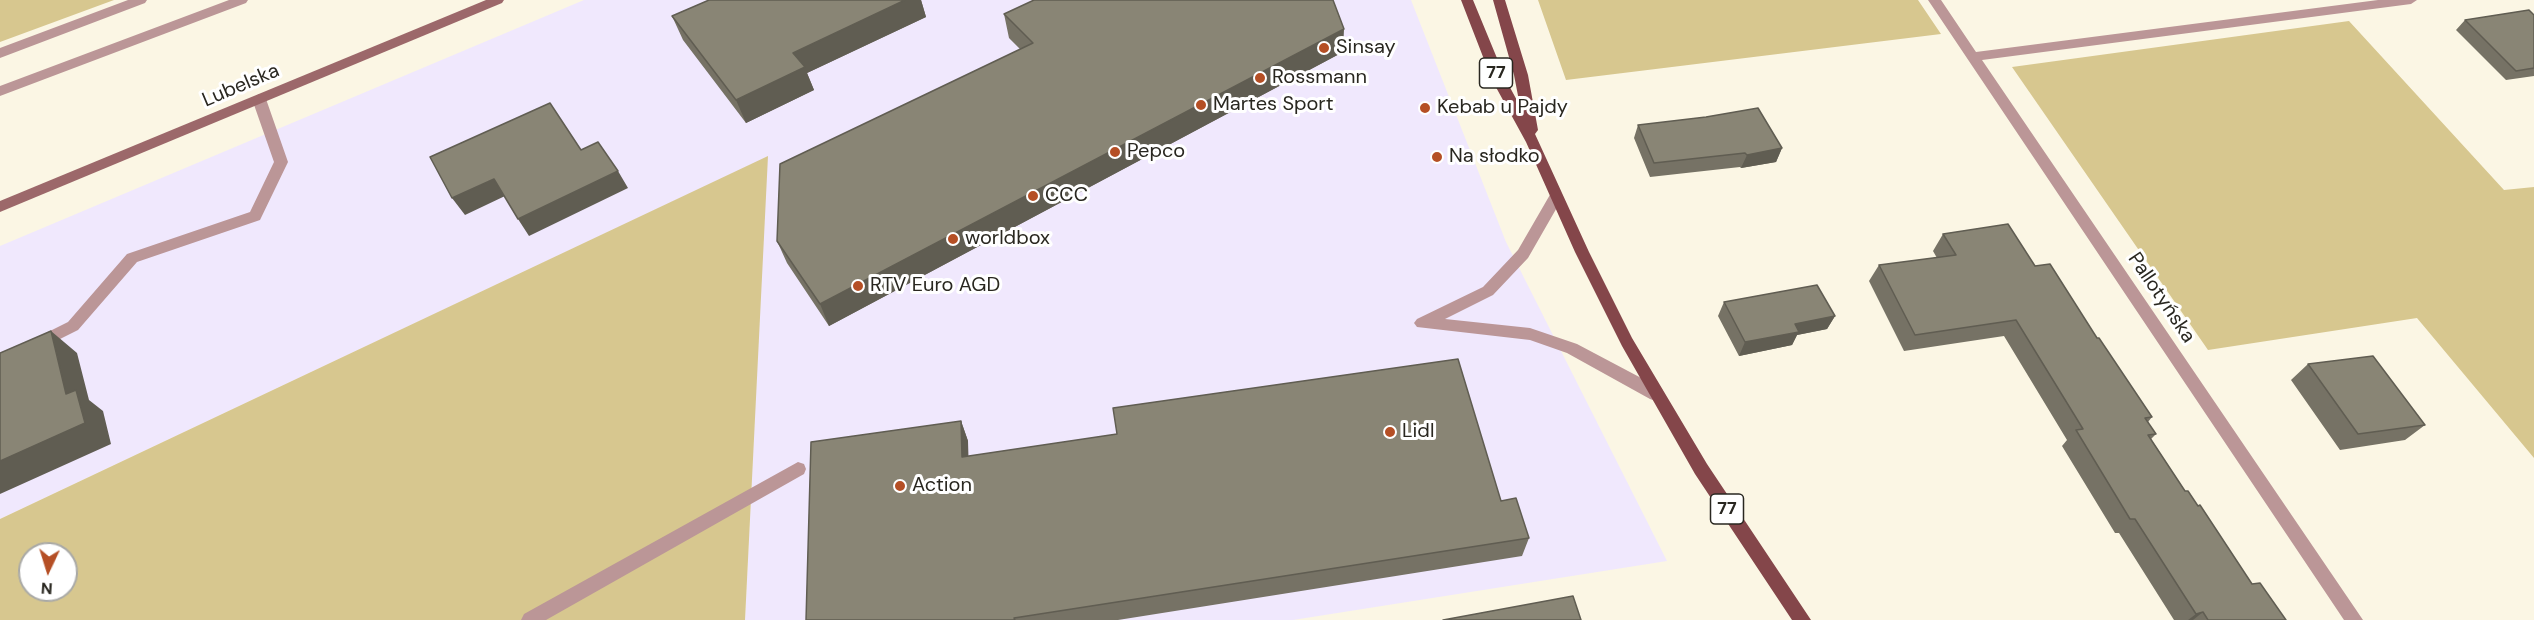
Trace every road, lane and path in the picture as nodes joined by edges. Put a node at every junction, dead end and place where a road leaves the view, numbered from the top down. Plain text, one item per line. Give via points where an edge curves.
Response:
1 (141, 0) edge
2 (242, 0) edge
3 (498, 0) edge
4 (1467, 0) edge
5 (1499, 0) edge
6 (1934, 0) edge
7 (2411, 0) edge
8 (0, 53) edge
9 (1973, 57) junction
10 (0, 91) edge
11 (259, 99) junction
12 (1533, 142) junction
13 (1556, 197) junction
14 (0, 207) edge
15 (0, 363) edge
16 (1656, 394) junction
17 (798, 469) dead end
18 (530, 620) edge
19 (1802, 620) edge
20 (2354, 620) edge

1 - 8 street
2 - 10 street
3 - 11 main road, Lubelska
4 - 12 main road, 77 via 1499,80
5 - 12 main road, 77 via 1521,75
6 - 9 street, Pallotyńska
7 - 9 street
9 - 20 street, Pallotyńska
11 - 14 main road, Lubelska
11 - 15 street via 281,162 255,216 132,258 73,326
12 - 13 main road, 77
13 - 16 main road, 77 via 1615,320
13 - 16 street via 1523,254 1488,291 1422,323 1530,334 1572,348
16 - 19 main road, 77
17 - 18 street

